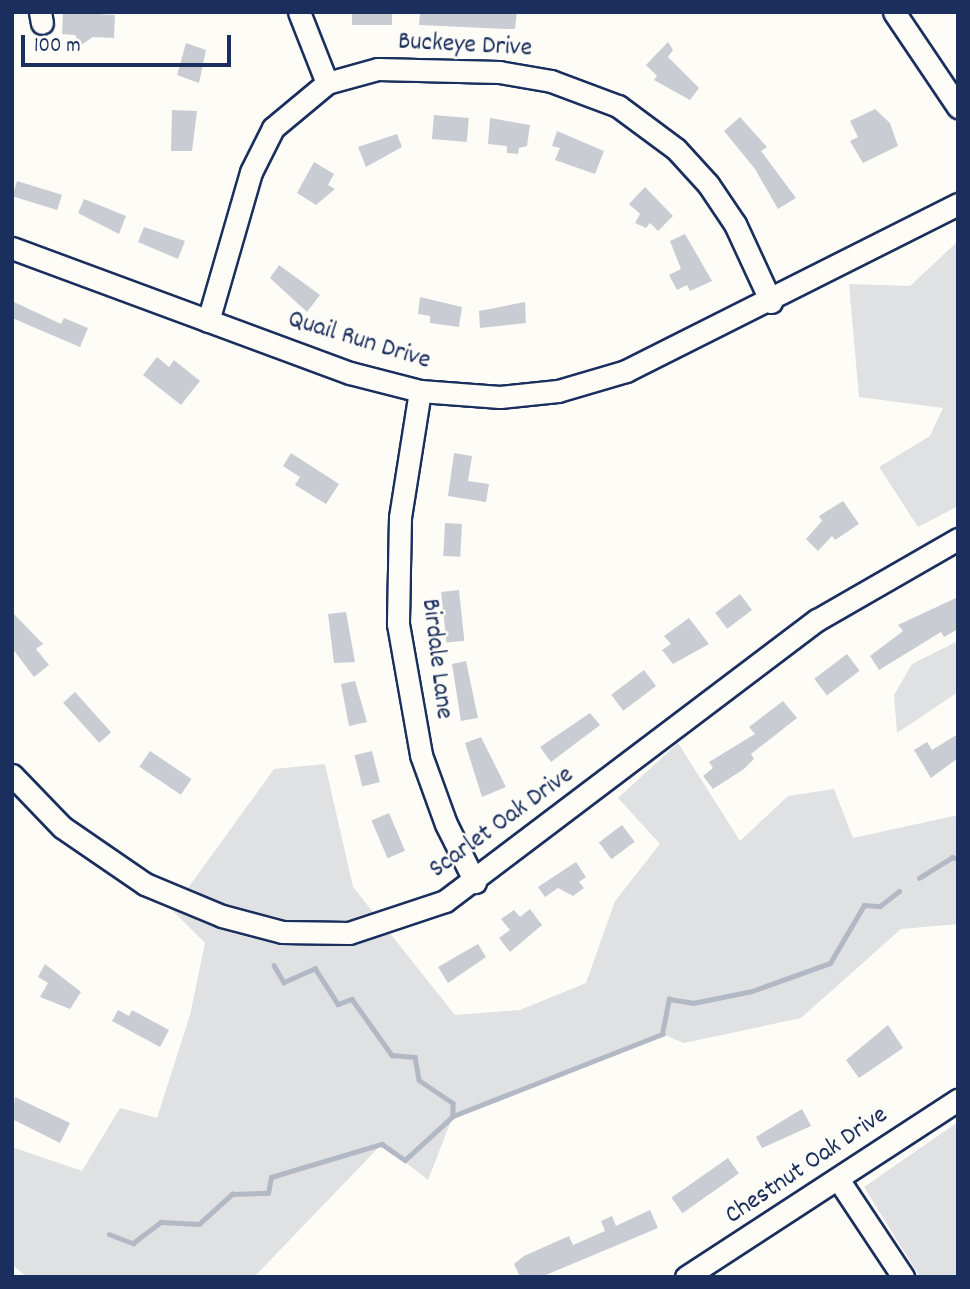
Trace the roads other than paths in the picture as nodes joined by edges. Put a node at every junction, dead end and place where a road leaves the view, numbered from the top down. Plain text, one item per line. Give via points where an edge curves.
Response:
1 (299, 12) edge
2 (894, 12) edge
3 (327, 83) junction
4 (958, 107) edge
5 (958, 204) edge
6 (12, 248) edge
7 (771, 302) junction
8 (208, 321) junction
9 (420, 391) junction
10 (958, 539) edge
11 (12, 775) edge
12 (474, 882) junction
13 (958, 1100) edge
14 (838, 1179) junction
15 (686, 1277) edge
16 (903, 1277) edge

1 - 3 street
2 - 4 street
3 - 7 street, Buckeye Drive via 378,69 499,72 551,80 618,106 676,149 708,184 735,224
3 - 8 street, Buckeye Drive via 288,111 260,149
5 - 7 street, Quail Run Drive
6 - 8 street, Quail Run Drive
7 - 9 street, Quail Run Drive via 626,371 581,386 500,397
8 - 9 street, Quail Run Drive via 351,373
9 - 12 street, Birdale Lane via 400,517 399,634 421,755 446,824
10 - 12 street, Scarlet Oak Drive via 817,620
11 - 12 street, Scarlet Oak Drive via 62,827 145,884 222,916 282,932 349,933 408,918
13 - 14 street, Chestnut Oak Drive
14 - 15 street, Chestnut Oak Drive
14 - 16 street

